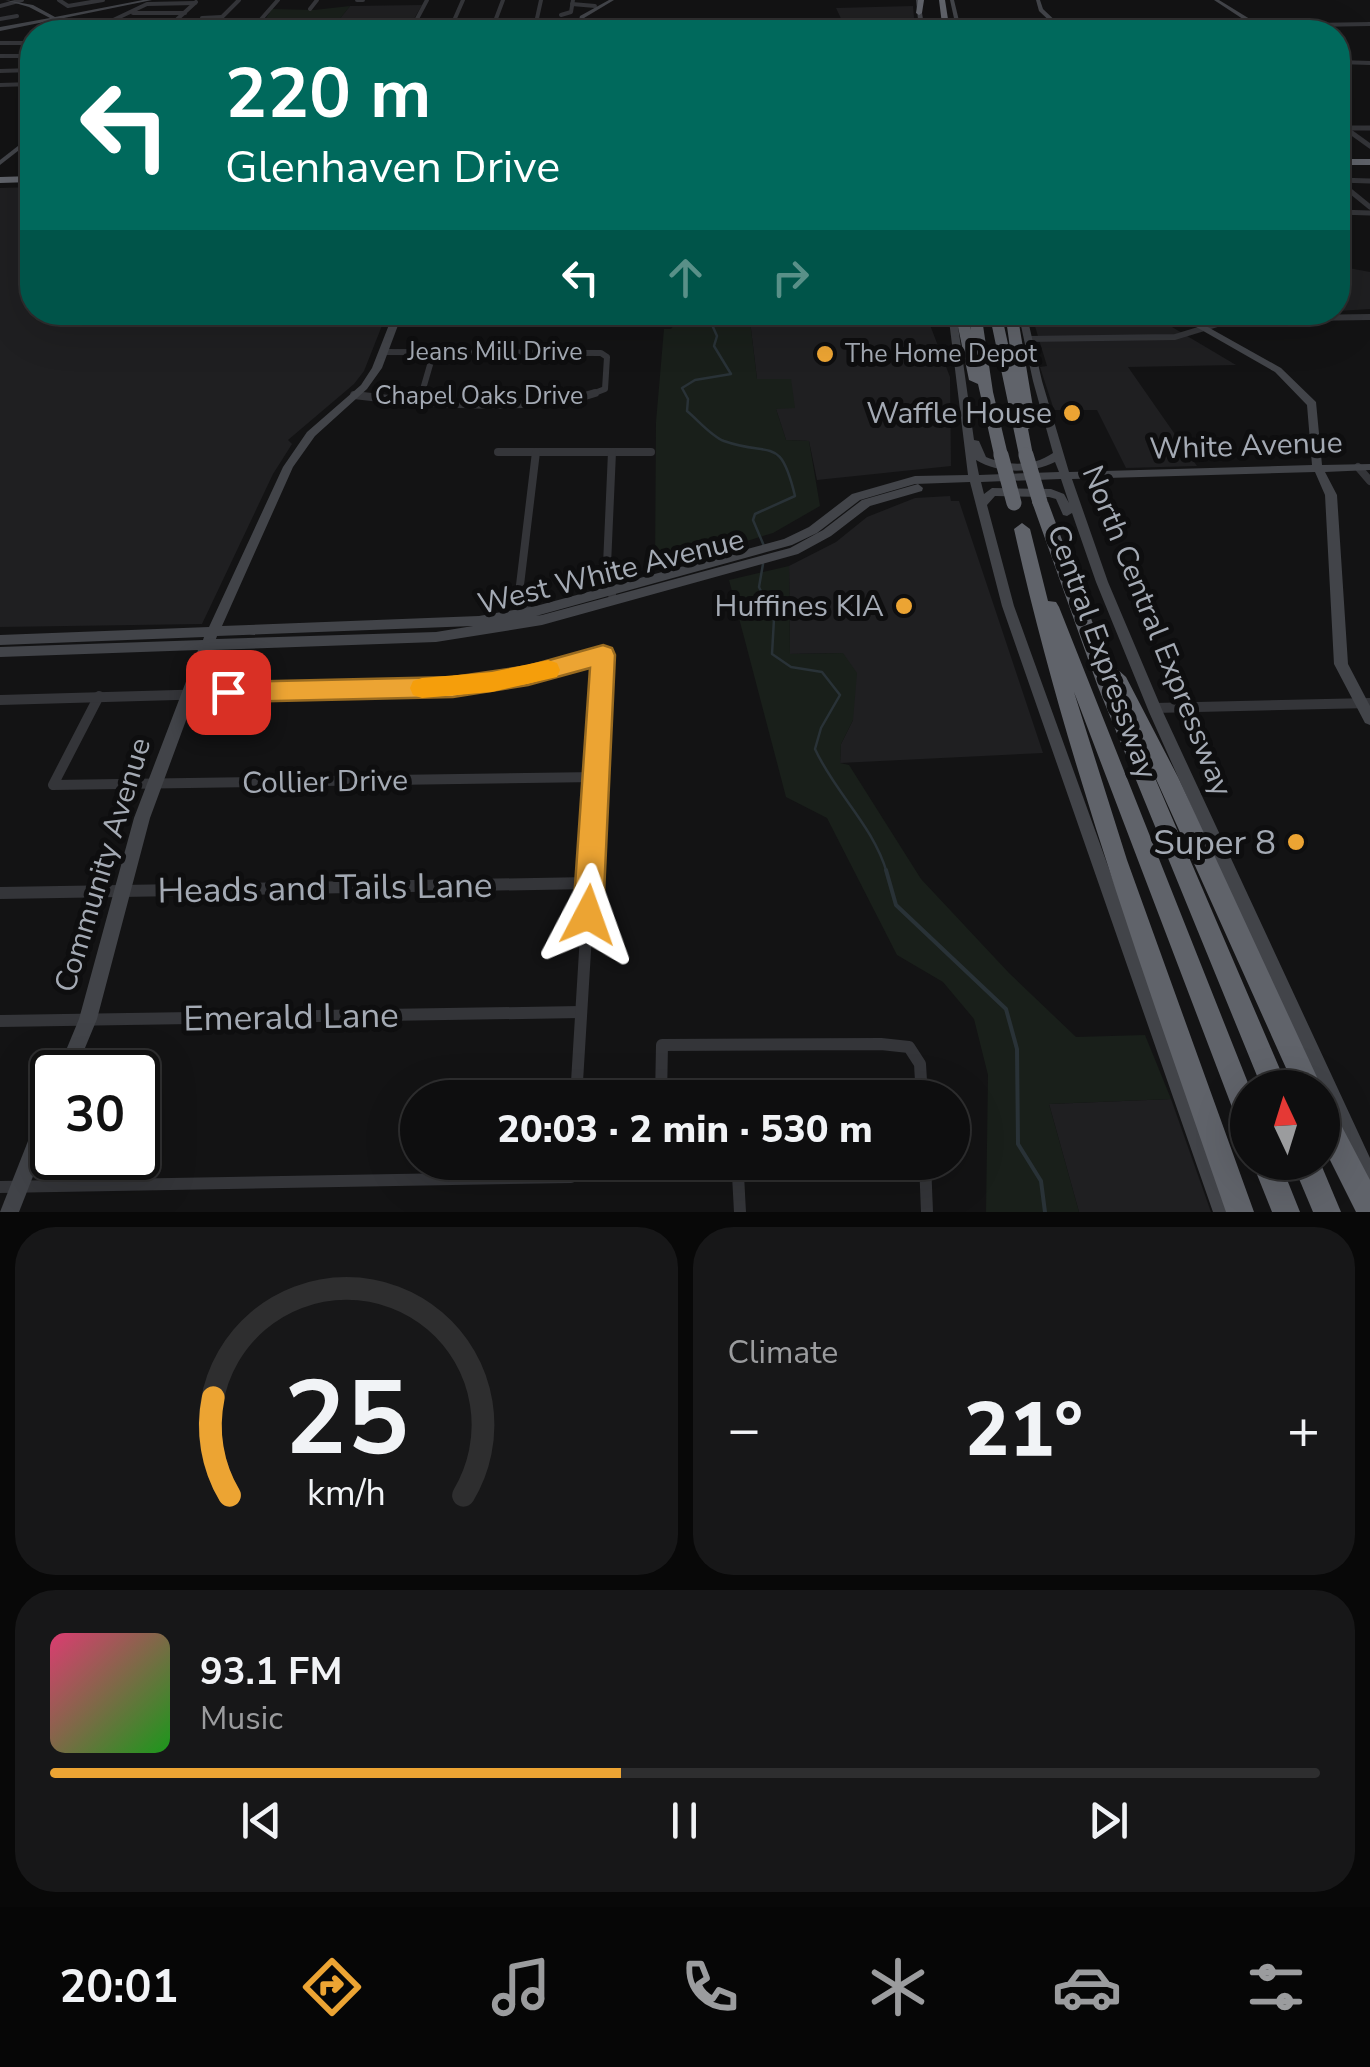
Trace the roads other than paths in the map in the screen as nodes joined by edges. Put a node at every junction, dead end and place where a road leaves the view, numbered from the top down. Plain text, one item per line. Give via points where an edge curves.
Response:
1 (60, 0) edge
2 (102, 0) edge
3 (139, 0) edge
4 (239, 0) edge
5 (278, 0) edge
6 (317, 0) edge
7 (612, 0) edge
8 (919, 0) edge
9 (1214, 0) edge
10 (197, 1) edge
11 (9, 2) edge
12 (149, 2) edge
13 (572, 2) edge
14 (595, 6) junction
15 (310, 10) dead end
16 (185, 13) junction
17 (919, 13) joint
18 (130, 14) junction
19 (560, 15) dead end
20 (17, 16) dead end
21 (222, 17) junction
22 (202, 18) dead end
23 (0, 19) edge
24 (47, 19) junction
25 (42, 20) edge
26 (115, 20) edge
27 (177, 20) edge
28 (219, 20) edge
29 (260, 20) edge
30 (581, 20) edge
31 (920, 20) edge
32 (1246, 20) edge
33 (20, 146) edge
34 (0, 162) edge
35 (1350, 191) edge
36 (1370, 210) edge
37 (394, 325) edge
38 (953, 325) edge
39 (964, 325) edge
40 (978, 325) edge
41 (998, 325) edge
42 (1012, 325) edge
43 (1024, 325) edge
44 (1188, 325) edge
45 (1191, 325) edge
46 (1217, 325) edge
47 (1198, 330) junction
48 (1027, 339) junction
49 (434, 351) junction
50 (383, 352) junction
51 (986, 392) junction
52 (604, 393) joint
53 (354, 395) junction
54 (419, 402) junction
55 (962, 409) junction
56 (1022, 438) junction
57 (498, 452) dead end
58 (536, 452) junction
59 (612, 452) junction
60 (651, 452) dead end
61 (1056, 456) junction
62 (1364, 467) edge
63 (1317, 468) junction
64 (1063, 477) junction
65 (975, 481) junction
66 (1370, 482) edge
67 (980, 504) junction
68 (1022, 529) junction
69 (611, 595) junction
70 (1106, 595) junction
71 (527, 613) junction
72 (210, 639) junction
73 (0, 640) edge
74 (0, 652) edge
75 (1097, 663) junction
76 (189, 693) junction
77 (100, 696) junction
78 (0, 700) edge
79 (1366, 703) edge
80 (1154, 708) junction
81 (1370, 719) edge
82 (597, 777) junction
83 (154, 784) junction
84 (53, 785) joint
85 (590, 883) junction
86 (124, 892) junction
87 (0, 893) edge
88 (581, 1012) junction
89 (88, 1020) junction
90 (0, 1021) edge
91 (662, 1045) joint
92 (910, 1048) joint
93 (75, 1050) edge
94 (1230, 1070) edge
95 (1267, 1070) edge
96 (1301, 1070) edge
97 (577, 1080) edge
98 (661, 1080) edge
99 (921, 1080) edge
100 (30, 1148) edge
101 (1340, 1150) edge
102 (400, 1175) edge
103 (738, 1180) edge
104 (926, 1180) edge
105 (1273, 1180) edge
106 (1314, 1180) edge
107 (1370, 1180) edge
108 (10, 1187) edge
109 (1370, 1209) edge
110 (9, 1212) edge
111 (740, 1212) edge
112 (927, 1212) edge
113 (1223, 1212) edge
114 (1240, 1212) edge
115 (1286, 1212) edge
116 (1327, 1212) edge

1 - 2 street via 68,6
3 - 24 street
4 - 21 street
5 - 29 street
6 - 15 street
7 - 14 street
8 - 17 highway
9 - 32 street
10 - 12 street
10 - 16 street
11 - 24 street
12 - 18 street
12 - 24 street
13 - 14 street
13 - 19 street via 571,12
14 - 30 street
16 - 18 street
16 - 27 street
17 - 31 street
18 - 26 street
20 - 23 street
21 - 22 street
21 - 28 street
24 - 25 street
33 - 34 street
35 - 36 street
37 - 50 street, Community Avenue
38 - 55 street
39 - 51 highway via 976,382
40 - 51 highway, Central Expressway
41 - 56 highway, Central Expressway
42 - 56 highway via 1029,427
43 - 48 street, North Central Expressway
44 - 47 street
45 - 47 street
46 - 47 street
47 - 48 street via 1176,337
47 - 63 street via 1284,376 1312,404
48 - 61 street, North Central Expressway
49 - 50 street, Jeans Mill Drive
49 - 52 street, Jeans Mill Drive via 606,354
49 - 54 street
50 - 53 street, Community Avenue
51 - 68 highway, Central Expressway, bridge
52 - 54 street, Chapel Oaks Drive
53 - 54 street, Chapel Oaks Drive
53 - 72 street, Community Avenue via 311,434 288,468
55 - 61 street via 986,463 1040,465
55 - 65 street
56 - 75 highway, Central Expressway, bridge
57 - 58 street
58 - 59 street
58 - 71 street via 520,585
59 - 60 street
59 - 69 street via 606,565
61 - 64 street, North Central Expressway
62 - 63 street, White Avenue
62 - 66 street
63 - 64 street, White Avenue
63 - 79 street via 1331,495 1341,664
64 - 65 street, West White Avenue
64 - 70 street, North Central Expressway
65 - 67 street
65 - 69 street, West White Avenue via 872,495 818,539
67 - 70 street via 992,492 1060,497
67 - 113 street via 1008,606
68 - 94 highway, Central Expressway
68 - 114 highway via 1048,640 1116,860
69 - 71 street, West White Avenue
69 - 72 street, West White Avenue via 505,628 450,635
70 - 80 street, North Central Expressway
71 - 72 street, West White Avenue
72 - 73 street, West White Avenue
72 - 74 street, West White Avenue
72 - 76 street, Community Avenue
75 - 95 highway, Central Expressway
75 - 96 highway via 1119,682 1171,784
76 - 77 street
76 - 82 street via 453,687 603,655
76 - 83 street, Community Avenue
77 - 78 street
77 - 84 street
79 - 80 street
79 - 81 street
80 - 107 street, North Central Expressway
82 - 83 street, Collier Drive
82 - 85 street
83 - 84 street, Collier Drive
83 - 86 street, Community Avenue
85 - 86 street, Heads and Tails Lane
85 - 88 street
86 - 87 street, Heads and Tails Lane
86 - 89 street, Community Avenue
88 - 89 street, Emerald Lane
88 - 97 street
89 - 90 street, Emerald Lane
89 - 93 street, Community Avenue
91 - 92 street
91 - 98 street
92 - 99 street
100 - 108 street
101 - 109 highway
102 - 108 street
103 - 111 street
104 - 112 street
105 - 115 highway
106 - 116 highway
108 - 110 street

